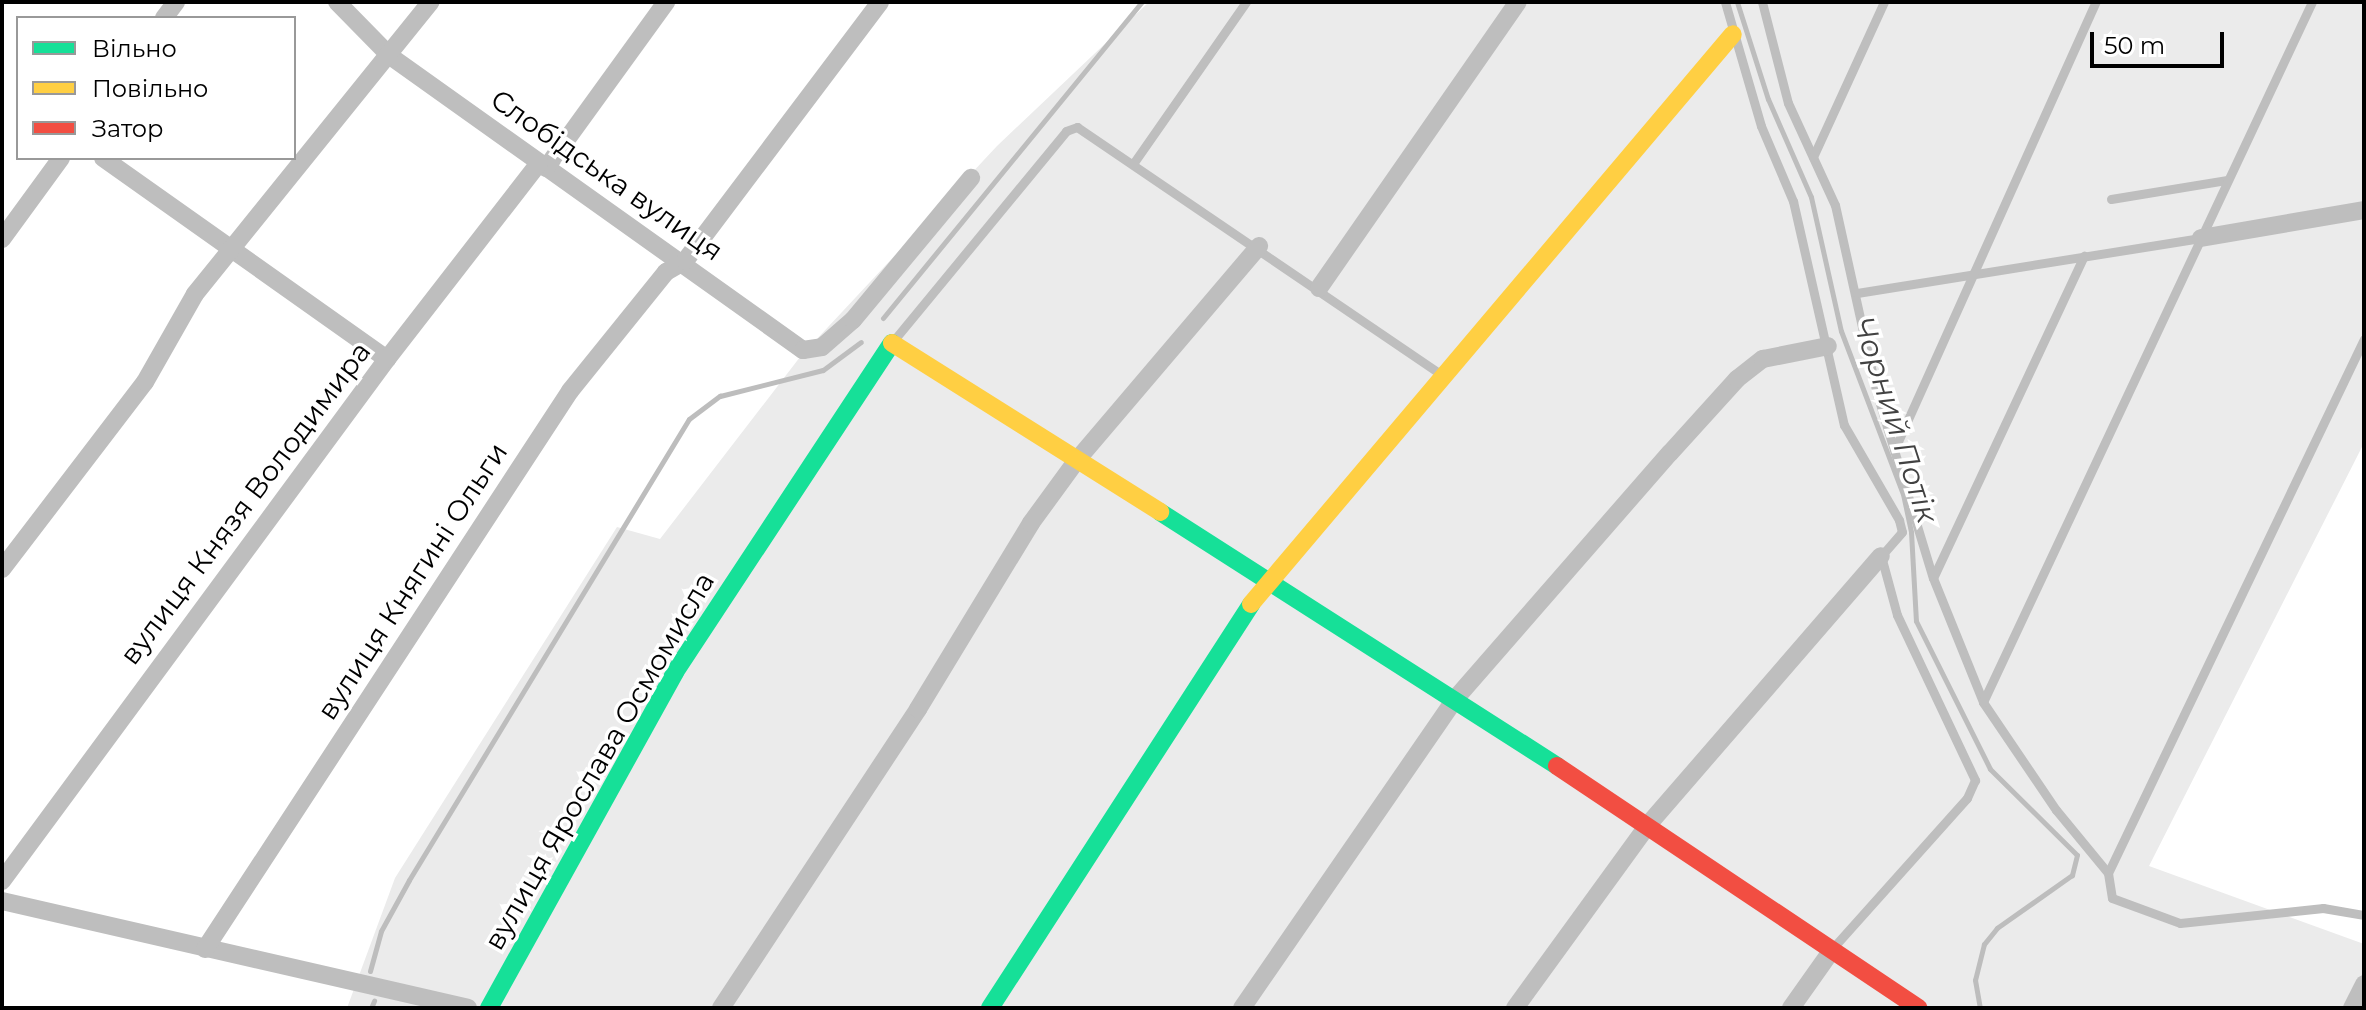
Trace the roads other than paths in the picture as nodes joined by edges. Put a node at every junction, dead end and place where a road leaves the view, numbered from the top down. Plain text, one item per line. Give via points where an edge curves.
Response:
1 (337, 2) edge
2 (431, 2) edge
3 (666, 2) edge
4 (880, 2) edge
5 (1246, 2) edge
6 (1518, 2) edge
7 (1725, 2) edge
8 (1762, 2) edge
9 (1884, 2) edge
10 (2096, 2) edge
11 (2312, 2) edge
12 (1733, 34) junction
13 (390, 56) junction
14 (1813, 157) junction
15 (60, 160) edge
16 (106, 160) edge
17 (1135, 161) junction
18 (542, 166) junction
19 (971, 178) dead end
20 (2227, 180) junction
21 (2111, 199) dead end
22 (2364, 210) edge
23 (2201, 238) junction
24 (2, 239) edge
25 (1259, 246) junction
26 (233, 248) junction
27 (2084, 256) junction
28 (685, 261) junction
29 (1971, 275) junction
30 (1319, 288) junction
31 (1857, 293) junction
32 (2364, 339) edge
33 (891, 342) junction
34 (1828, 346) junction
35 (387, 359) junction
36 (1442, 375) junction
37 (1896, 446) junction
38 (1077, 460) junction
39 (1881, 556) junction
40 (2, 569) edge
41 (1933, 578) junction
42 (1267, 583) junction
43 (1456, 698) junction
44 (1983, 702) junction
45 (1647, 826) junction
46 (2108, 873) junction
47 (2, 881) edge
48 (2, 901) edge
49 (2364, 915) edge
50 (205, 949) junction
51 (1832, 950) junction
52 (2364, 984) edge
53 (468, 1008) edge
54 (489, 1008) edge
55 (721, 1008) edge
56 (990, 1008) edge
57 (1242, 1008) edge
58 (1515, 1008) edge
59 (1791, 1008) edge
60 (1919, 1008) edge
61 (2352, 1008) edge

1 - 13 street, Слобідська вулиця
2 - 13 street
3 - 18 street, вулиця Князя Володимира
4 - 28 street, вулиця Княгині Ольги
5 - 17 lane
6 - 30 street
7 - 12 lane
8 - 14 lane via 1775,66
9 - 14 lane
10 - 29 lane
11 - 20 lane
12 - 34 lane via 1761,126 1793,201
12 - 36 street
13 - 18 street, Слобідська вулиця
13 - 26 street
14 - 31 lane via 1835,205
15 - 24 street
16 - 26 street
17 - 25 lane
17 - 33 lane via 1083,128 1071,127
18 - 28 street, Слобідська вулиця
18 - 35 street, вулиця Князя Володимира
19 - 28 street, Слобідська вулиця via 853,320 822,347 796,348
20 - 21 lane
20 - 23 lane
22 - 23 street
23 - 27 lane
23 - 44 lane
25 - 30 lane
25 - 38 street
26 - 35 street
26 - 40 street via 195,294 145,382
27 - 29 lane
27 - 41 lane
28 - 50 street, вулиця Княгині Ольги via 666,272 570,391
29 - 31 lane
29 - 37 lane
30 - 36 lane
31 - 37 lane via 1877,394
32 - 46 lane
33 - 38 street
33 - 54 street, вулиця Ярослава Осмомисла via 675,672
34 - 39 lane via 1844,425 1899,520 1902,532
34 - 43 street via 1771,356 1737,379
35 - 47 street, вулиця Князя Володимира
36 - 42 street
37 - 41 lane
38 - 42 street
38 - 55 street via 1002,566 918,709
39 - 45 street
39 - 51 lane via 1897,615 1975,780 1967,798
41 - 44 lane
42 - 43 street
42 - 56 street via 1212,658
43 - 45 street
43 - 57 street
44 - 46 lane via 2056,810
45 - 51 street
45 - 58 street
46 - 49 lane via 2112,898 2180,923 2323,908
48 - 50 street
50 - 53 street
51 - 59 street
51 - 60 street
52 - 61 street

